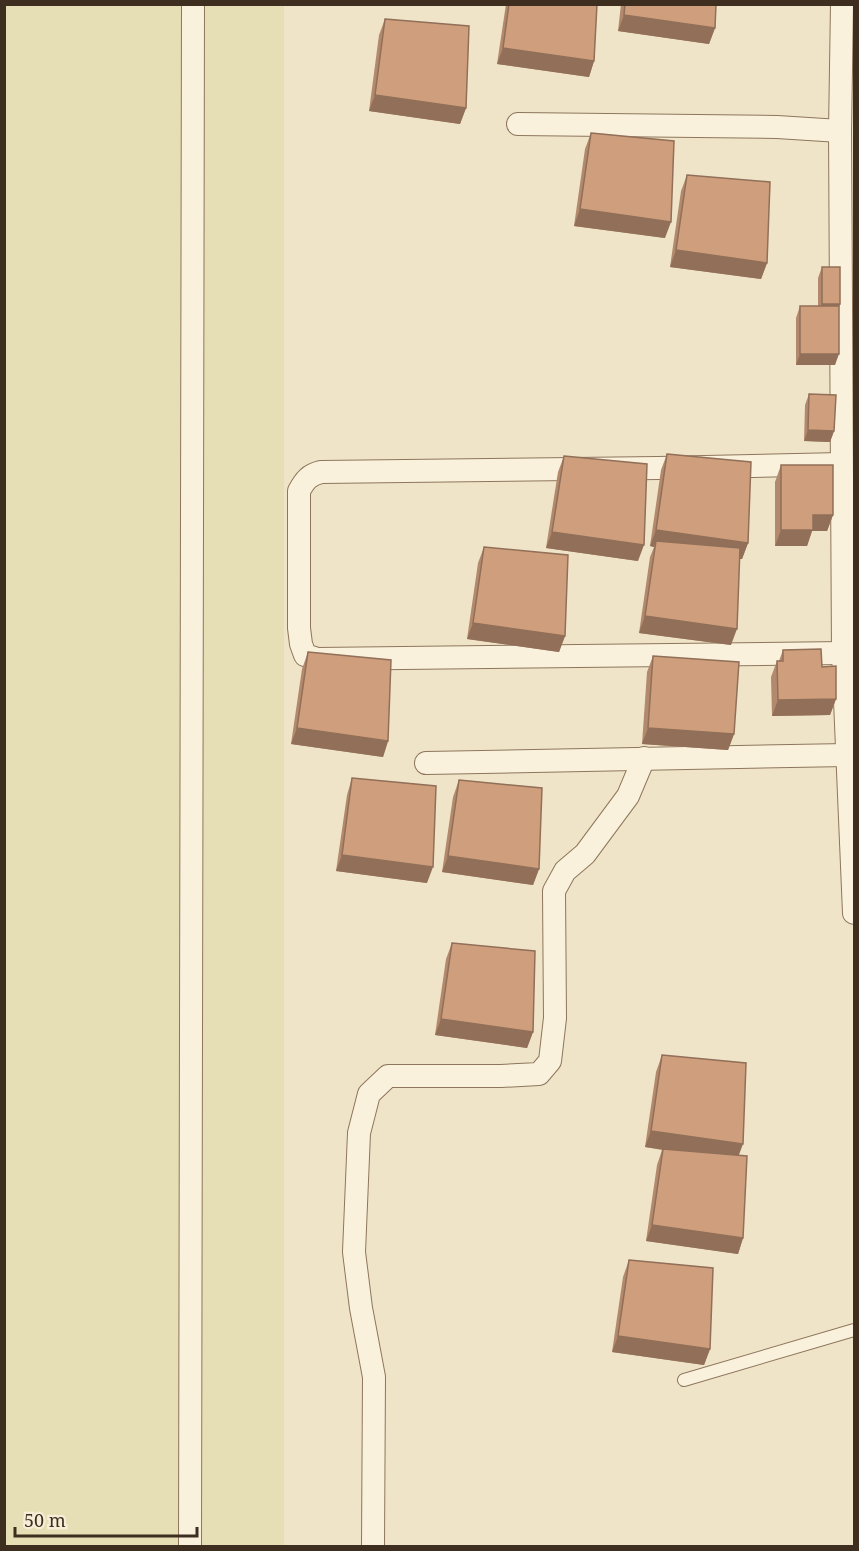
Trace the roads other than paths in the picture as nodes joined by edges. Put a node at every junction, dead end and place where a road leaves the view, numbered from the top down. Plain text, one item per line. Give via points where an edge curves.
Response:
1 (194, 4) edge
2 (842, 4) edge
3 (518, 124) dead end
4 (840, 131) junction
5 (848, 373) edge
6 (841, 464) junction
7 (848, 613) edge
8 (843, 653) junction
9 (850, 715) edge
10 (847, 754) junction
11 (644, 758) junction
12 (426, 763) dead end
13 (855, 913) edge
14 (855, 1330) edge
15 (684, 1380) dead end
16 (190, 1546) edge
17 (373, 1546) edge

1 - 16 street
2 - 4 street
3 - 4 street
4 - 5 street
5 - 6 street
6 - 7 street
6 - 8 street via 312,474 299,491 299,628 305,655 318,659
7 - 8 street
8 - 9 street
9 - 10 street
10 - 11 street
10 - 13 street
11 - 12 street
11 - 17 street via 628,796 585,854 565,871 554,891 555,1018 550,1062 539,1074 388,1076 369,1094 360,1133 354,1252 374,1377
14 - 15 lane

